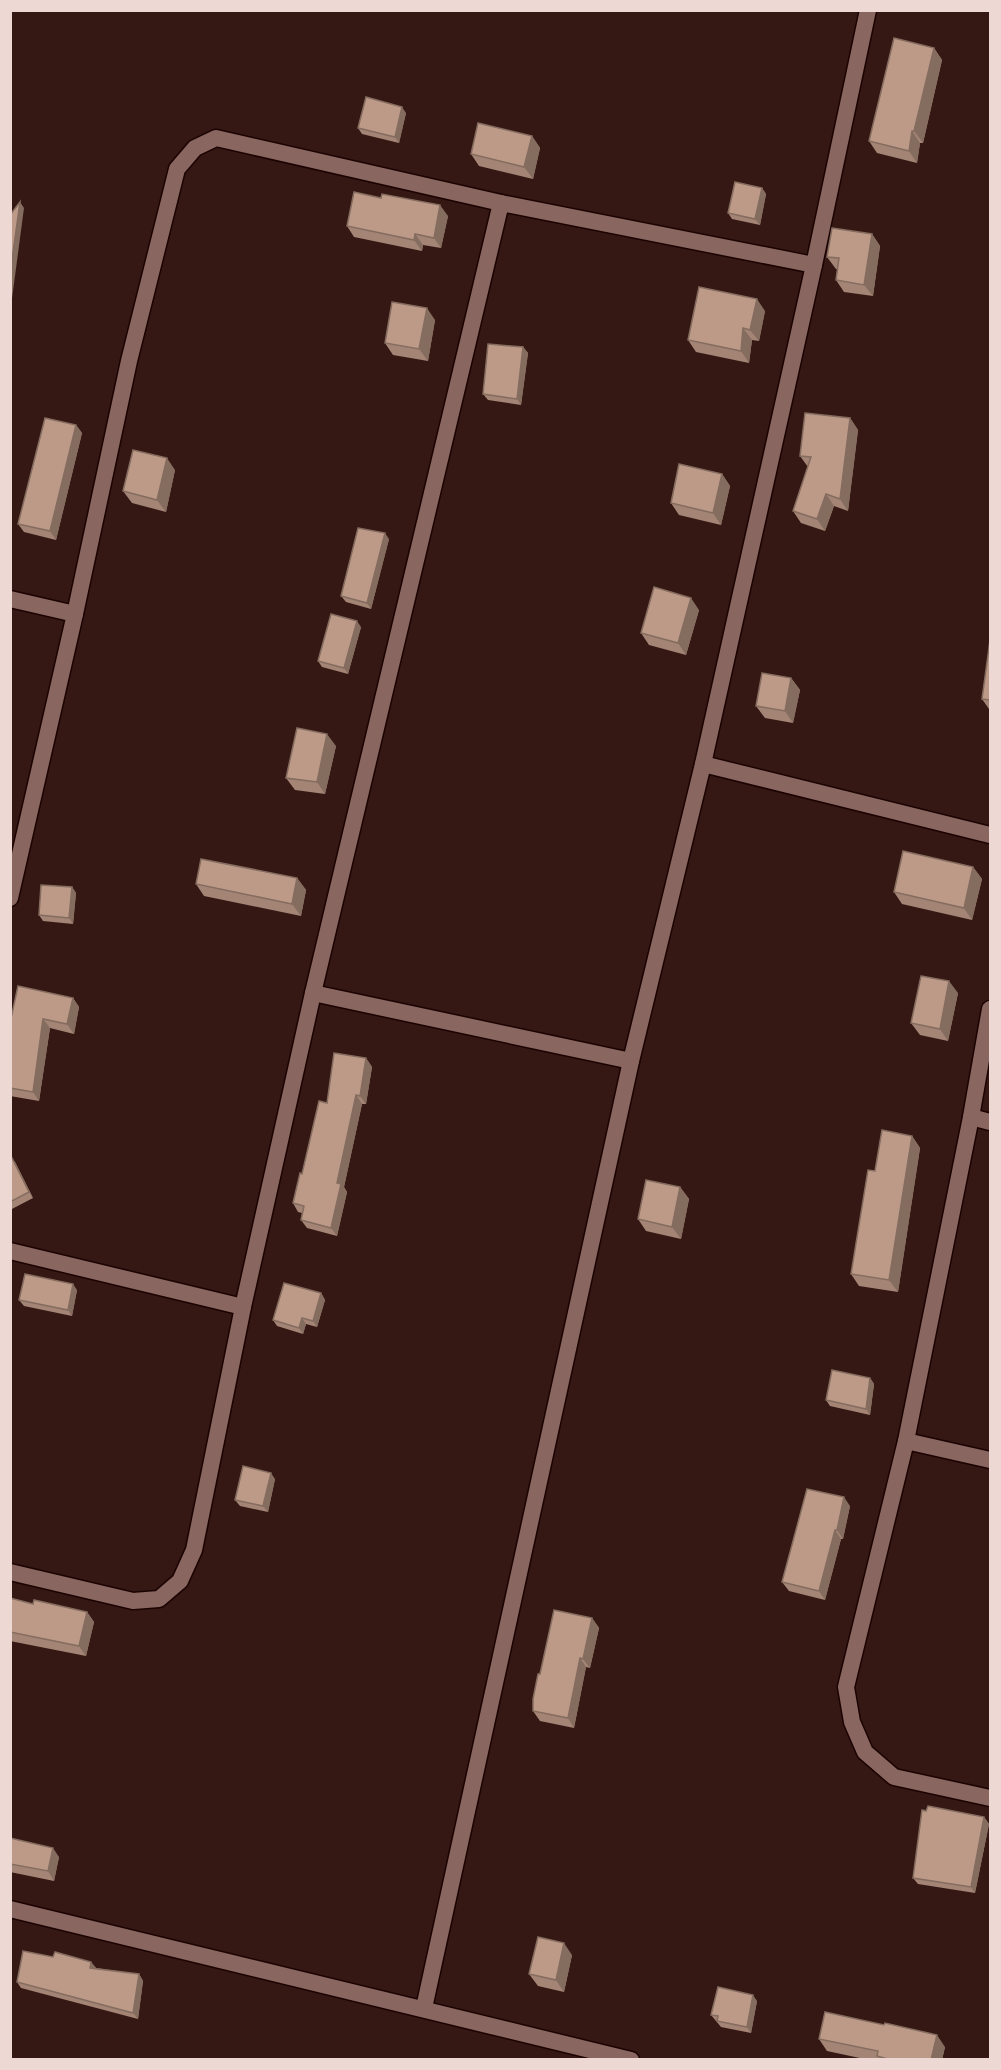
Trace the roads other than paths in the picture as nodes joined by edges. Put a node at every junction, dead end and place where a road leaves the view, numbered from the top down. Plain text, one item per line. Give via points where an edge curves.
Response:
1 (868, 10) edge
2 (501, 202) junction
3 (814, 265) junction
4 (10, 599) edge
5 (75, 614) junction
6 (703, 764) junction
7 (990, 835) edge
8 (10, 898) edge
9 (313, 993) junction
10 (990, 1009) edge
11 (631, 1061) junction
12 (971, 1118) junction
13 (990, 1122) edge
14 (10, 1251) edge
15 (243, 1307) junction
16 (906, 1441) junction
17 (990, 1460) edge
18 (10, 1572) edge
19 (990, 1798) edge
20 (10, 1909) edge
21 (424, 2008) junction
22 (631, 2060) edge

1 - 3 street
2 - 3 street
2 - 5 street via 216,138 195,148 177,169 129,361
2 - 9 street
3 - 6 street
4 - 5 street
5 - 8 street
6 - 7 street
6 - 11 street
9 - 11 street
9 - 15 street
10 - 12 street
11 - 21 street
12 - 13 street
12 - 16 street
14 - 15 street
15 - 18 street via 195,1550 180,1581 159,1599 134,1601
16 - 17 street
16 - 19 street via 846,1687 852,1722 865,1752 894,1777
20 - 21 street
21 - 22 street

